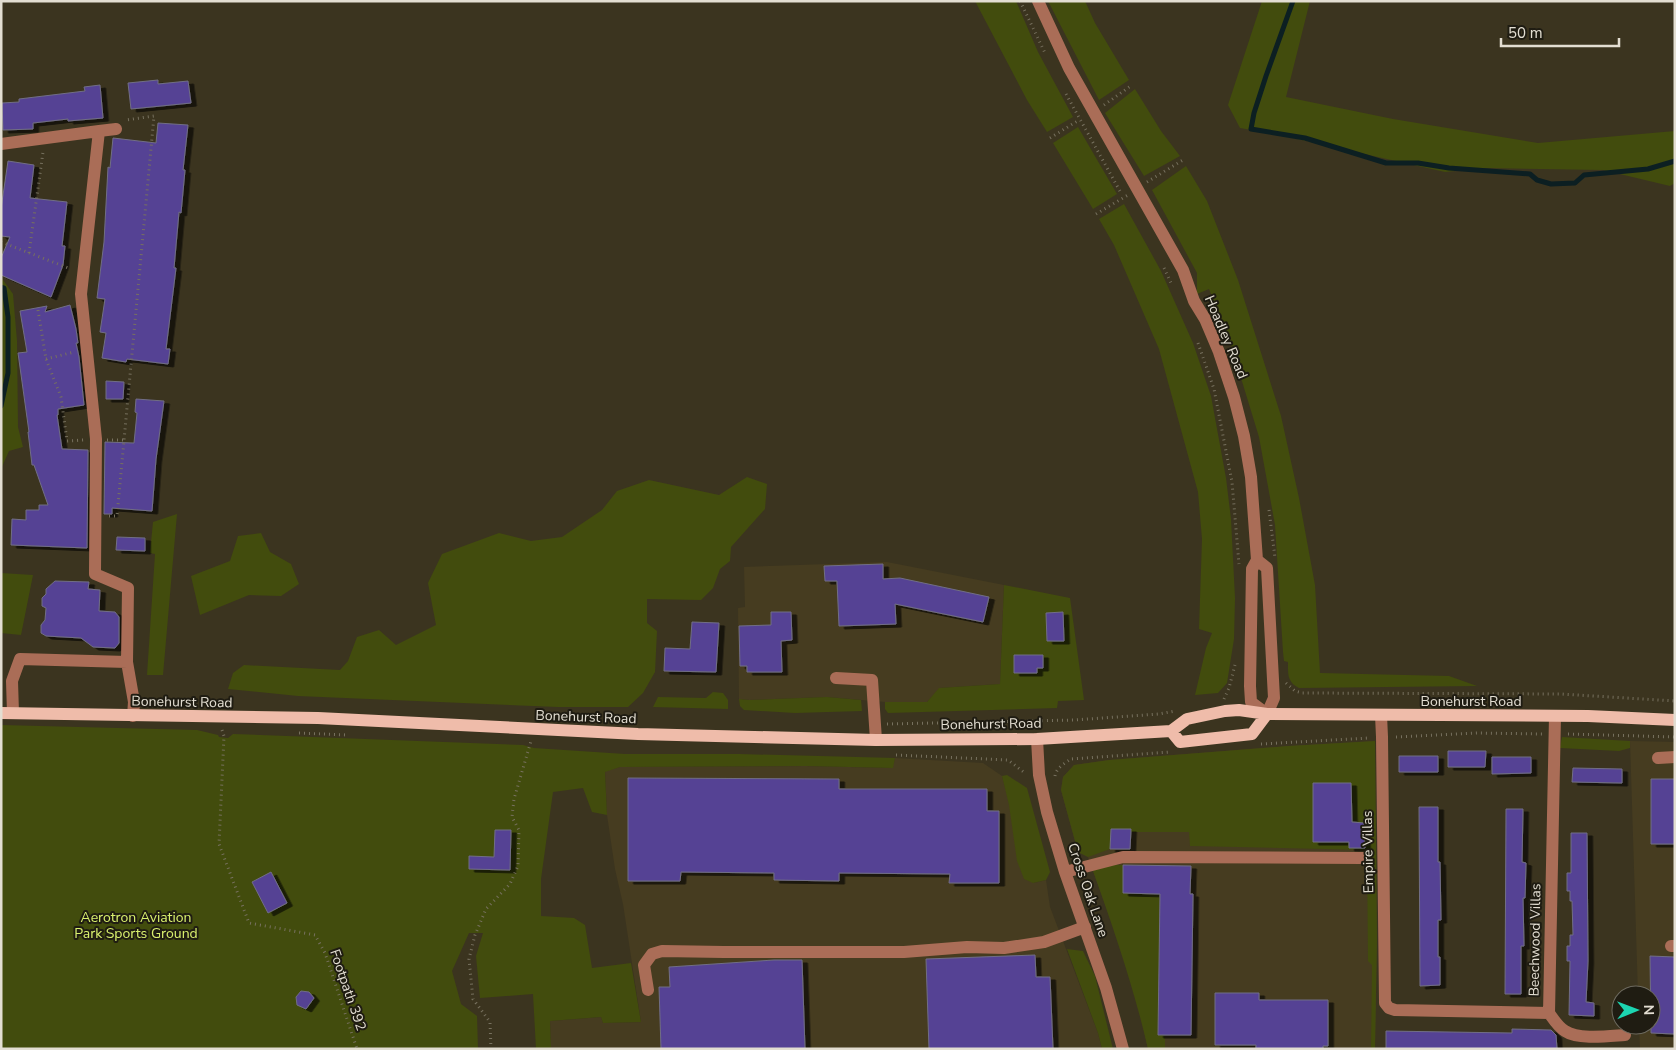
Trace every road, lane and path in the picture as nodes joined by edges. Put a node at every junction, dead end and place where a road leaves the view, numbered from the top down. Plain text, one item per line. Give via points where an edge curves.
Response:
1 (1020, 1) edge
2 (1038, 1) edge
3 (1048, 59) dead end
4 (1066, 94) dead end
5 (116, 129) joint
6 (99, 131) junction
7 (44, 138) junction
8 (1, 144) edge
9 (1129, 205) dead end
10 (1, 242) edge
11 (29, 253) junction
12 (1164, 267) dead end
13 (83, 274) junction
14 (1175, 291) dead end
15 (38, 310) dead end
16 (1196, 336) dead end
17 (87, 348) junction
18 (46, 358) junction
19 (96, 439) junction
20 (1268, 508) dead end
21 (96, 515) junction
22 (1257, 560) junction
23 (1275, 562) dead end
24 (1239, 568) dead end
25 (127, 662) junction
26 (1236, 662) dead end
27 (1284, 677) dead end
28 (836, 678) dead end
29 (1216, 701) dead end
30 (1675, 701) edge
31 (1177, 710) dead end
32 (7, 713) edge
33 (1267, 714) junction
34 (1381, 715) junction
35 (133, 716) junction
36 (1555, 716) junction
37 (1675, 720) edge
38 (889, 724) dead end
39 (222, 730) dead end
40 (532, 730) junction
41 (1170, 731) junction
42 (1037, 739) junction
43 (876, 740) junction
44 (1675, 757) edge
45 (1658, 758) dead end
46 (1071, 759) dead end
47 (1055, 774) dead end
48 (1363, 858) dead end
49 (1065, 872) junction
50 (1085, 927) junction
51 (1385, 989) joint
52 (648, 990) dead end
53 (1549, 1013) junction
54 (1625, 1035) dead end
55 (357, 1049) edge
56 (491, 1049) edge
57 (1123, 1049) edge

1 - 3 path
2 - 22 street, Hoadley Road via 1069,68 1183,270 1219,352 1234,397 1252,478
4 - 9 path
5 - 6 street
5 - 21 path via 115,122 154,116 118,516
6 - 7 street
6 - 13 street
7 - 8 street
7 - 11 path
10 - 11 path
11 - 13 path
12 - 14 path
13 - 17 street via 81,294
15 - 18 path
16 - 24 path via 1214,389 1232,482
17 - 18 path
17 - 19 street
18 - 19 path via 61,397 67,441
19 - 21 street
20 - 23 path
21 - 25 street via 95,574 128,588
22 - 33 street, Hoadley Road via 1267,568 1274,698
22 - 33 street via 1252,569 1251,702
25 - 32 street via 20,659 12,681
25 - 35 street via 134,702
26 - 29 path via 1231,688 1224,699
27 - 30 path via 1295,691 1302,693 1561,694
28 - 43 street via 872,680
31 - 38 path via 1074,720
32 - 35 main road, Bonehurst Road
33 - 34 main road, Bonehurst Road
33 - 41 main road, Bonehurst Road via 1240,710 1225,712 1187,719
33 - 41 main road, Bonehurst Road via 1252,734 1180,742
34 - 36 main road, Bonehurst Road
34 - 51 street, Empire Villas
35 - 40 main road, Bonehurst Road via 318,718
36 - 37 main road, Bonehurst Road
36 - 53 street, Beechwood Villas
39 - 55 path, Footpath 392 via 219,844 249,923 315,935 325,953
40 - 43 main road, Bonehurst Road
40 - 56 path via 512,817 519,830 518,866 510,884 486,908 468,959 473,999 490,1022
41 - 42 main road, Bonehurst Road
42 - 43 main road, Bonehurst Road
42 - 49 street, Cross Oak Lane via 1039,775
44 - 45 street
46 - 47 path
48 - 49 street via 1122,856
49 - 50 street, Cross Oak Lane
50 - 52 street via 1044,942 1004,948 904,952 662,950 652,954 644,964
50 - 57 street, Cross Oak Lane
51 - 53 street, Beechwood Villas via 1385,1004 1396,1010
53 - 54 street via 1556,1024 1574,1036

